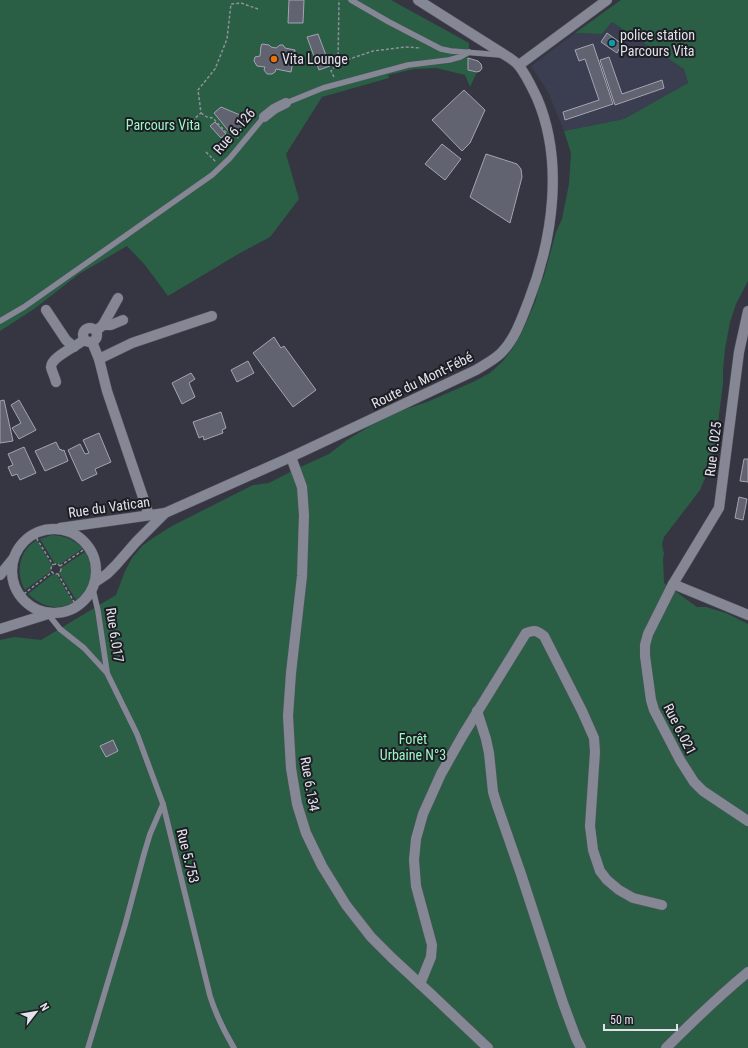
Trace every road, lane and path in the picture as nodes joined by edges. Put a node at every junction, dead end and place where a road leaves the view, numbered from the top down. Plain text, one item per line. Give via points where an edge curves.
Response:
1 (339, 0) edge
2 (351, 0) edge
3 (418, 0) edge
4 (608, 0) edge
5 (258, 9) dead end
6 (440, 49) junction
7 (469, 52) junction
8 (505, 55) junction
9 (338, 63) junction
10 (519, 65) junction
11 (331, 71) dead end
12 (286, 103) joint
13 (201, 113) junction
14 (264, 117) joint
15 (192, 121) dead end
16 (243, 143) junction
17 (206, 152) dead end
18 (220, 167) junction
19 (118, 298) dead end
20 (46, 310) dead end
21 (748, 311) edge
22 (212, 316) dead end
23 (123, 320) dead end
24 (0, 321) edge
25 (99, 328) junction
26 (88, 341) junction
27 (74, 347) junction
28 (99, 359) junction
29 (56, 382) dead end
30 (291, 457) junction
31 (165, 513) junction
32 (149, 516) junction
33 (56, 529) junction
34 (34, 534) junction
35 (88, 546) junction
36 (13, 559) junction
37 (53, 565) junction
38 (60, 566) junction
39 (52, 572) junction
40 (58, 574) junction
41 (0, 575) edge
42 (675, 581) junction
43 (94, 586) junction
44 (20, 596) junction
45 (78, 607) junction
46 (48, 614) junction
47 (748, 615) edge
48 (0, 629) edge
49 (107, 672) junction
50 (477, 711) junction
51 (163, 804) junction
52 (748, 821) edge
53 (662, 905) dead end
54 (748, 972) edge
55 (420, 984) junction
56 (88, 1048) edge
57 (234, 1048) edge
58 (488, 1048) edge
59 (581, 1048) edge
60 (666, 1048) edge

1 - 9 path
2 - 6 lane
3 - 8 street
4 - 10 street
5 - 13 path via 241,3 230,4 227,39 215,69 198,90
6 - 7 lane
6 - 9 path via 405,47 373,51
7 - 8 lane
7 - 12 lane, Rue 6.126 via 449,60 408,65 323,88
8 - 10 street
9 - 11 path
10 - 30 street, Route du Mont-Fébé via 544,115 551,149 552,210 534,287 509,343 501,353 476,370
12 - 14 street, Rue 6.126
13 - 15 path
13 - 16 path via 207,118 213,118 232,139 235,135
14 - 16 lane, Rue 6.126
16 - 18 lane, Rue 6.126
17 - 18 path
18 - 24 lane, Rue 6.126 via 142,225
19 - 25 street
20 - 27 street via 66,340
21 - 42 street, Rue 6.025 via 739,352 721,501
22 - 28 street via 132,342
23 - 25 street
25 - 26 street via 96,339
26 - 27 street
26 - 28 street
27 - 29 street via 58,356 51,365
28 - 32 street via 107,391
30 - 31 street, Route du Mont-Fébé
30 - 55 street, Rue 6.134 via 302,487 304,515 302,576 288,716 296,804 306,834 346,905 372,937
31 - 32 street, Rue du Vatican
31 - 43 street, Route du Mont-Fébé
32 - 33 street, Rue du Vatican
33 - 34 street, Rue 6.017
33 - 35 street, Rue 6.017 via 80,537
34 - 36 street, Rue 6.017 via 25,540
34 - 37 path
35 - 38 path
35 - 43 street, Rue 6.017 via 96,564
36 - 41 street
36 - 44 street, Rue 6.017 via 14,585
37 - 38 path
37 - 39 path
38 - 40 path
39 - 40 path
39 - 44 path
40 - 45 path
42 - 47 street
42 - 52 street, Rue 6.021 via 645,645 654,710 694,782 702,791
43 - 45 street, Rue 6.017 via 86,600
43 - 49 lane, Rue 6.017
44 - 46 street, Rue 6.017 via 29,606
45 - 46 street, Rue 6.017 via 63,613
46 - 48 street
46 - 49 lane, Rue 6.017 via 60,629 84,648
49 - 51 lane, Rue 5.753 via 137,734
50 - 53 street via 526,633 538,631 544,636 594,738 590,826 593,850 600,871 619,890 633,898
50 - 55 street via 441,774 423,814 416,840 416,886 432,945 431,957
50 - 59 street via 488,746 493,792 563,1003
51 - 56 lane via 150,834
51 - 57 lane, Rue 5.753 via 210,996 220,1025
54 - 60 street via 703,1010
55 - 58 street, Rue 6.134

